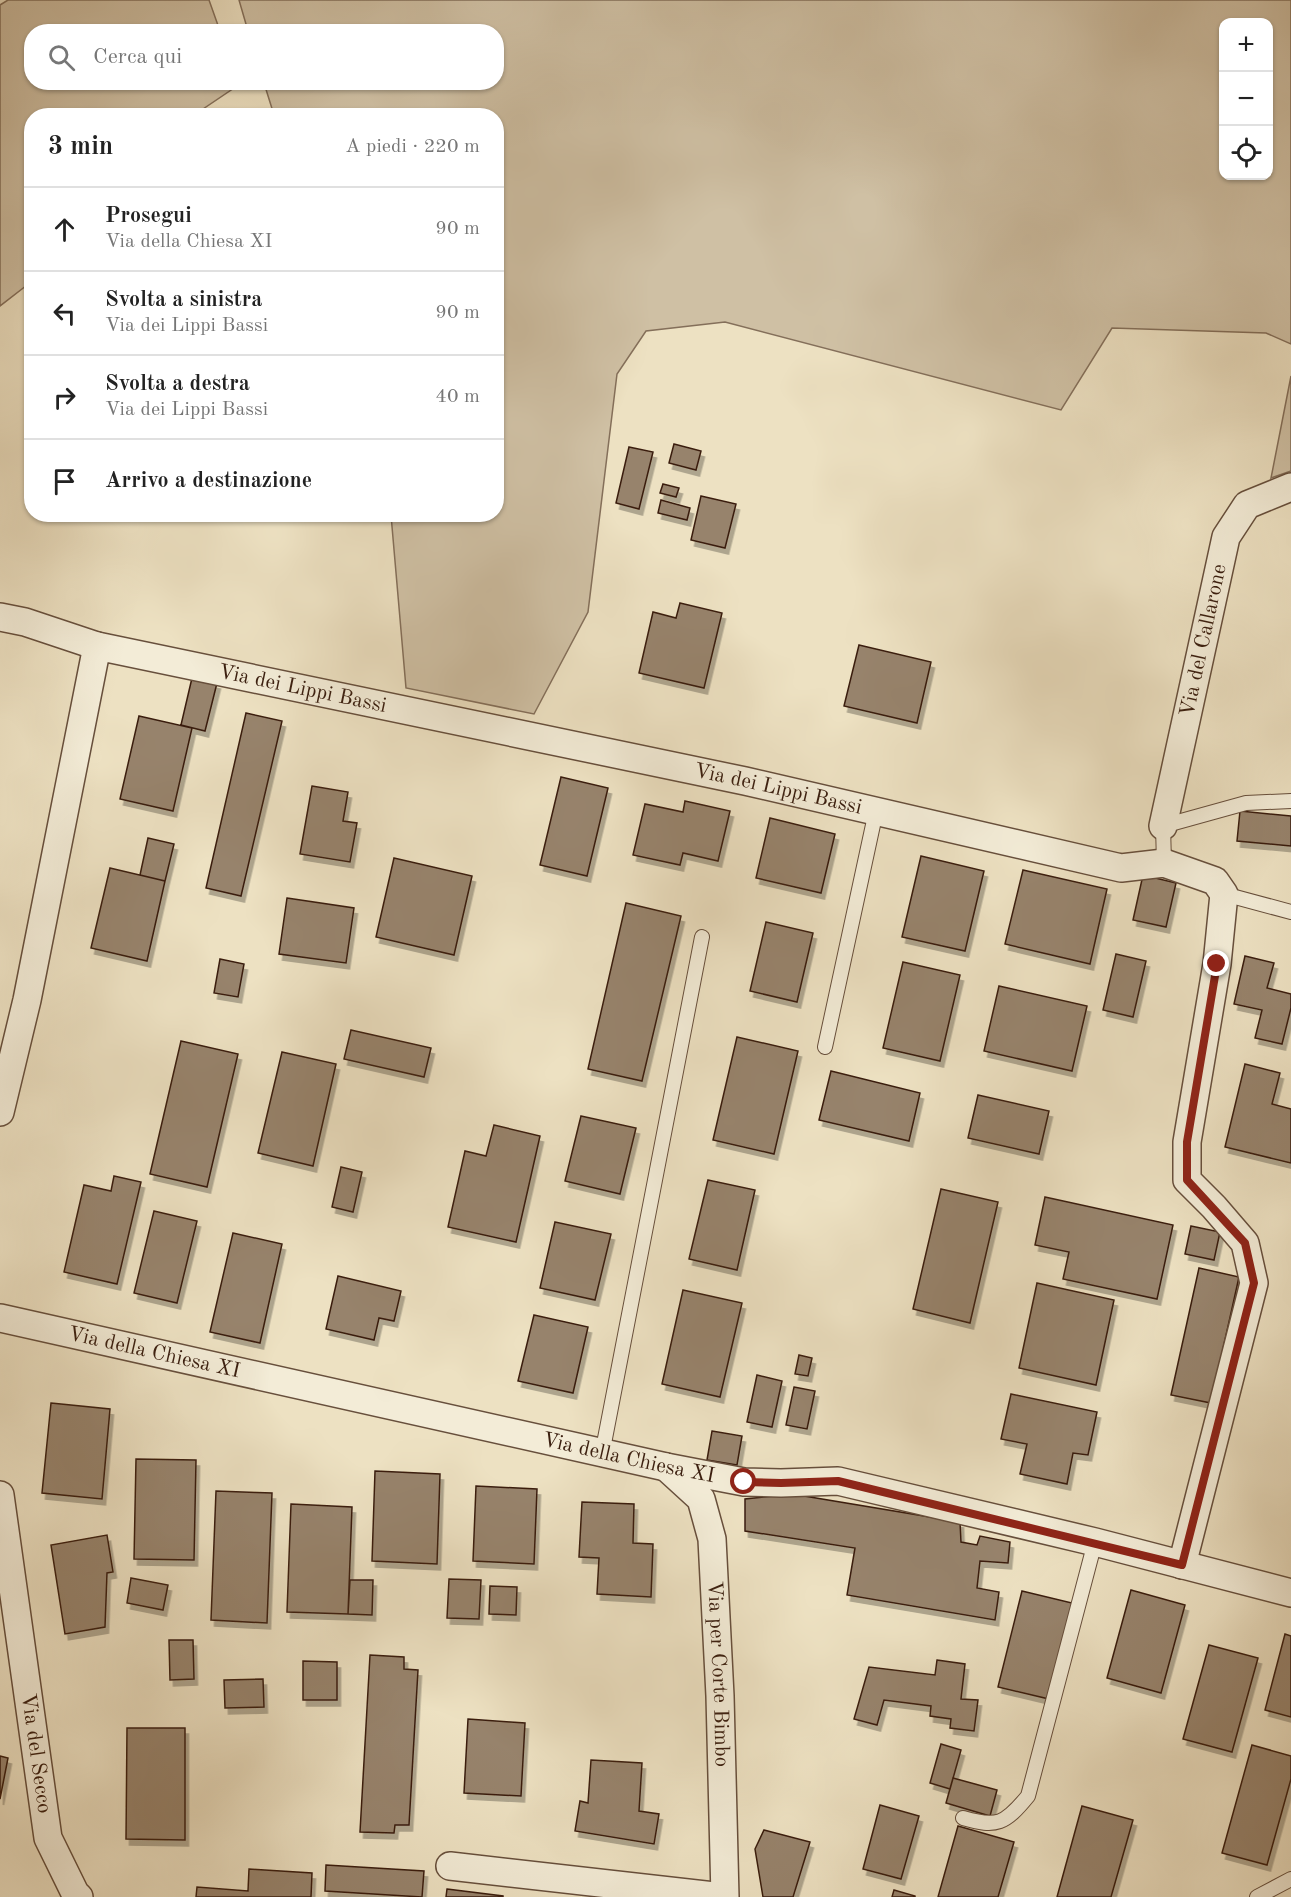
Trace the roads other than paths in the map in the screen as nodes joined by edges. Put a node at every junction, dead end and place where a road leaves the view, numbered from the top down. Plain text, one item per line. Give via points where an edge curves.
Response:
1 (1291, 487) edge
2 (0, 617) edge
3 (97, 646) junction
4 (1291, 801) edge
5 (876, 811) junction
6 (1163, 826) junction
7 (1164, 863) junction
8 (1224, 894) junction
9 (1291, 912) edge
10 (702, 937) dead end
11 (825, 1047) dead end
12 (0, 1112) edge
13 (0, 1317) edge
14 (602, 1454) junction
15 (666, 1467) junction
16 (0, 1495) edge
17 (1095, 1542) junction
18 (1182, 1565) junction
19 (1291, 1593) edge
20 (963, 1818) dead end
21 (450, 1866) dead end
22 (1291, 1879) edge
23 (79, 1897) edge
24 (724, 1897) edge
25 (1257, 1897) edge

1 - 6 street, Via del Callarone via 1247,505 1226,537
2 - 3 street, Via dei Lippi Bassi
3 - 5 street, Via dei Lippi Bassi via 697,770
3 - 12 street via 27,1000
4 - 6 lane via 1246,803
5 - 7 street, Via dei Lippi Bassi via 1121,868
5 - 11 lane
6 - 7 lane
7 - 8 street, Via dei Lippi Bassi via 1215,881
8 - 9 lane
8 - 18 street via 1217,964 1187,1142 1187,1180 1245,1243 1254,1283
10 - 14 lane
13 - 14 street, Via della Chiesa XI
14 - 15 street, Via della Chiesa XI
15 - 17 street, Via della Chiesa XI via 744,1482 838,1481
15 - 24 street, Via per Corte Bimbo via 701,1499 712,1539
16 - 23 street, Via del Secco via 48,1838
17 - 18 street, Via della Chiesa XI
17 - 20 lane via 1028,1796 994,1824
18 - 19 street, Via della Chiesa XI
21 - 24 street
22 - 25 lane

